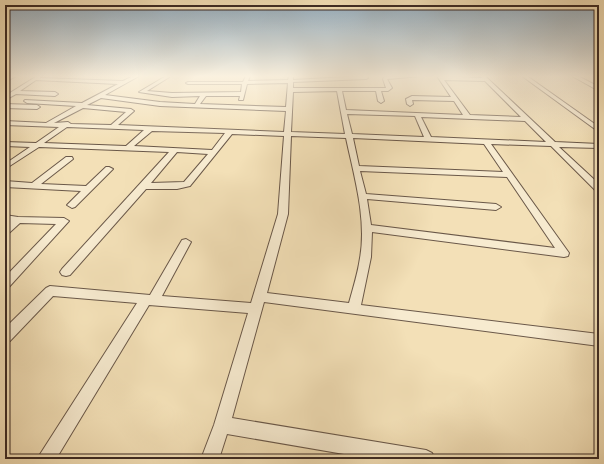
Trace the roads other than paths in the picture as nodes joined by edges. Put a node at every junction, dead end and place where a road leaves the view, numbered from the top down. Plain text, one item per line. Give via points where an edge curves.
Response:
1 (98, 98) edge
2 (113, 98) edge
3 (202, 98) edge
4 (242, 98) edge
5 (290, 98) edge
6 (341, 98) edge
7 (380, 98) edge
8 (504, 98) edge
9 (554, 98) edge
10 (455, 99) joint
11 (27, 101) dead end
12 (381, 101) dead end
13 (410, 104) dead end
14 (197, 105) junction
15 (5, 106) edge
16 (83, 106) junction
17 (48, 107) dead end
18 (238, 107) junction
19 (290, 108) junction
20 (344, 112) junction
21 (417, 115) junction
22 (468, 117) junction
23 (526, 119) junction
24 (5, 122) edge
25 (47, 124) junction
26 (68, 124) junction
27 (114, 126) junction
28 (151, 128) junction
29 (599, 130) edge
30 (230, 132) junction
31 (288, 134) junction
32 (349, 136) junction
33 (428, 140) junction
34 (486, 142) junction
35 (5, 144) edge
36 (553, 144) junction
37 (36, 146) junction
38 (599, 146) edge
39 (128, 148) junction
40 (175, 150) junction
41 (213, 152) junction
42 (69, 159) dead end
43 (5, 167) edge
44 (356, 168) junction
45 (109, 169) dead end
46 (510, 175) junction
47 (5, 184) edge
48 (33, 186) junction
49 (144, 186) junction
50 (88, 189) junction
51 (599, 189) edge
52 (362, 196) junction
53 (72, 205) dead end
54 (496, 207) dead end
55 (5, 218) edge
56 (18, 220) junction
57 (367, 228) junction
58 (5, 231) edge
59 (186, 242) dead end
60 (66, 272) dead end
61 (5, 284) edge
62 (149, 300) junction
63 (258, 303) junction
64 (354, 308) junction
65 (5, 337) edge
66 (599, 340) edge
67 (222, 425) junction
68 (46, 459) edge
69 (210, 459) edge
70 (426, 459) edge

1 - 16 street
2 - 14 street via 160,104
3 - 14 street
4 - 18 street
5 - 19 street
6 - 20 street
7 - 12 street
8 - 23 street
9 - 29 street
10 - 13 street via 412,98 409,99
10 - 22 street
11 - 16 street
14 - 18 street
15 - 17 street
16 - 25 street
16 - 27 street via 131,111
18 - 19 street
19 - 31 street
20 - 21 street
20 - 32 street
21 - 22 street
21 - 33 street
22 - 23 street
23 - 36 street
24 - 25 street
25 - 26 street
26 - 27 street
26 - 37 street
27 - 28 street
28 - 30 street
28 - 39 street
30 - 31 street
30 - 41 street
31 - 32 street
31 - 63 street via 283,214
32 - 33 street
32 - 44 street
33 - 34 street
34 - 36 street
34 - 46 street
35 - 37 street
36 - 38 street
36 - 51 street
37 - 39 street
37 - 43 street
39 - 40 street
40 - 41 street
40 - 49 street
41 - 49 street via 187,184
42 - 48 street
44 - 46 street
44 - 52 street
45 - 50 street
46 - 57 street via 564,253
47 - 48 street
48 - 50 street
49 - 60 street
50 - 53 street
52 - 54 street
52 - 57 street
55 - 56 street
56 - 58 street
56 - 61 street via 64,221
57 - 64 street via 366,257
59 - 62 street
62 - 63 street
62 - 65 street via 50,291
62 - 68 street
63 - 64 street
63 - 67 street
64 - 66 street
67 - 69 street
67 - 70 street

